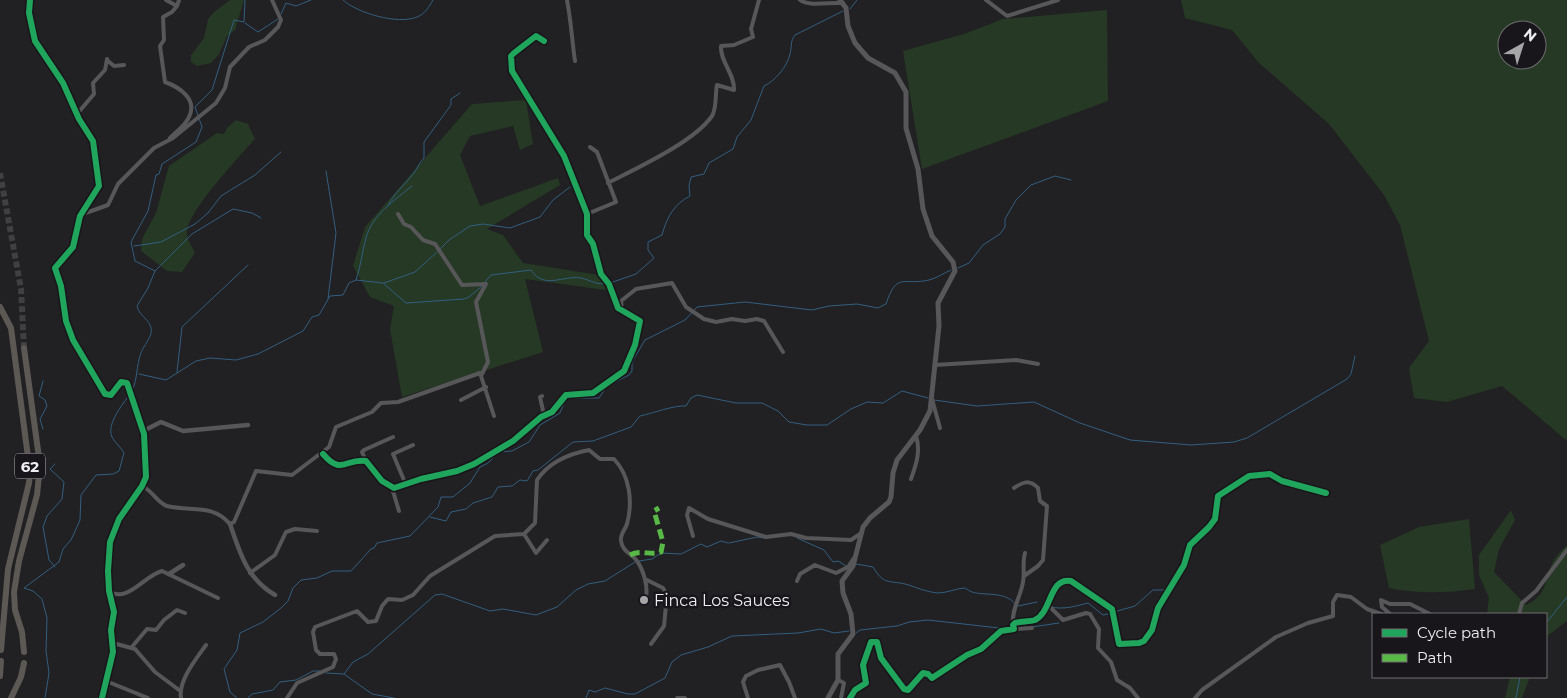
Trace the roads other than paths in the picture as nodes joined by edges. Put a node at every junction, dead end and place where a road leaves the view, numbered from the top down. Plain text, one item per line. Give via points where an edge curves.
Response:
1 (30, 0) edge
2 (166, 0) edge
3 (179, 0) edge
4 (272, 0) edge
5 (567, 0) edge
6 (759, 0) edge
7 (800, 0) edge
8 (986, 0) edge
9 (1058, 0) edge
10 (842, 2) edge
11 (178, 6) junction
12 (544, 41) dead end
13 (575, 62) dead end
14 (124, 65) dead end
15 (77, 114) junction
16 (167, 142) junction
17 (590, 147) dead end
18 (608, 182) junction
19 (398, 214) dead end
20 (587, 214) junction
21 (80, 216) junction
22 (0, 307) edge
23 (623, 312) junction
24 (24, 348) tunnel mouth
25 (783, 352) dead end
26 (1038, 364) dead end
27 (935, 365) junction
28 (482, 374) junction
29 (486, 387) junction
30 (130, 394) joint
31 (542, 396) dead end
32 (932, 398) junction
33 (460, 400) dead end
34 (494, 416) dead end
35 (544, 416) junction
36 (248, 425) dead end
37 (940, 428) dead end
38 (143, 431) junction
39 (916, 436) junction
40 (393, 437) dead end
41 (413, 445) dead end
42 (323, 454) junction
43 (366, 461) junction
44 (911, 479) dead end
45 (406, 485) junction
46 (142, 486) junction
47 (392, 488) junction
48 (1014, 488) dead end
49 (1326, 493) dead end
50 (399, 511) dead end
51 (230, 524) junction
52 (317, 531) dead end
53 (524, 534) junction
54 (860, 534) junction
55 (693, 536) dead end
56 (547, 540) dead end
57 (1567, 550) edge
58 (1024, 553) dead end
59 (854, 557) junction
60 (183, 565) dead end
61 (169, 574) junction
62 (250, 574) junction
63 (1024, 576) junction
64 (643, 577) junction
65 (797, 581) dead end
66 (108, 591) junction
67 (275, 594) dead end
68 (646, 597) dead end
69 (218, 598) dead end
70 (1048, 606) junction
71 (185, 613) dead end
72 (1379, 613) edge
73 (1389, 613) edge
74 (1428, 613) edge
75 (1519, 613) edge
76 (1014, 627) junction
77 (1032, 628) dead end
78 (112, 643) junction
79 (651, 644) dead end
80 (206, 645) dead end
81 (131, 648) junction
82 (1, 650) edge
83 (24, 652) dead end
84 (1, 661) edge
85 (24, 663) dead end
86 (0, 676) edge
87 (838, 680) junction
88 (106, 681) junction
89 (180, 690) junction
90 (11, 698) edge
91 (102, 698) edge
92 (148, 698) edge
93 (181, 698) edge
94 (287, 698) edge
95 (677, 698) edge
96 (685, 698) edge
97 (748, 698) edge
98 (794, 698) edge
99 (828, 698) edge
100 (841, 698) edge
101 (850, 698) edge
102 (1138, 698) edge
103 (1195, 698) edge

1 - 15 street via 35,41 63,83
2 - 11 street
3 - 11 street
4 - 16 street via 280,25 264,40 249,47 230,67 225,88 216,103
5 - 13 street
6 - 18 street via 751,30 753,38 736,45 721,46 721,55 730,72 734,90 717,85 713,114 700,128 657,157
7 - 10 street via 809,5
8 - 9 street via 1007,16
10 - 27 main road via 849,32 857,47 874,63 895,73 906,92 906,128 918,169 923,209 932,236 955,266 938,304
11 - 16 street via 163,17 162,73 165,82 184,91 191,112 189,119
12 - 20 street via 537,36 514,53 511,56 512,71 564,156
14 - 15 street via 114,66 108,60 105,70 93,83 94,94
15 - 21 street via 93,143 99,188
16 - 21 street via 154,148 120,182 108,205
17 - 18 street via 597,152
18 - 20 street via 616,202
19 - 28 street via 422,240 435,244 462,285 486,284 476,302 488,362
20 - 23 street via 587,235 593,244 601,274
21 - 30 street via 73,247 55,268 66,322 75,344 105,394 111,395 123,381 127,383
22 - 82 highway, 62 via 12,328 30,472 8,569
23 - 25 street via 621,301 635,289 672,282 686,308 704,319 716,322 732,318 764,321
23 - 35 street via 640,321 635,345 624,371 593,394 566,394 555,410
24 - 83 highway, 62 via 40,464 37,495 14,592
26 - 27 street via 1016,360
27 - 32 main road
28 - 29 street
28 - 42 street via 398,402 381,403 372,412 336,427 331,445
29 - 33 street
29 - 34 street
30 - 38 street
31 - 35 street
32 - 37 street
32 - 39 main road via 928,418
35 - 45 street via 513,441 474,464
36 - 38 street via 183,431 161,422
38 - 46 street via 146,470
39 - 44 street via 917,461
39 - 54 main road via 895,465 889,502 870,518
40 - 43 street via 364,450
41 - 45 street via 393,454
42 - 43 street via 340,466
42 - 51 street via 291,476 256,471 234,522
43 - 47 street
45 - 47 street
46 - 51 street via 164,505 213,511
46 - 66 street via 119,519 110,542
47 - 50 street
48 - 63 street via 1026,482 1033,483 1040,501 1047,506 1043,560
49 - 70 street via 1282,481 1270,474 1249,476 1218,496 1213,523 1190,546 1184,565 1158,608 1152,630 1144,641 1118,644 1112,609 1071,581 1065,580 1056,585
51 - 62 street
52 - 62 street via 296,529 286,532 275,555
53 - 56 street via 536,553
53 - 64 street via 535,523 535,484 553,463 587,450 600,459 612,458 629,485 629,512 621,542 624,551 638,562
53 - 94 street via 495,536 432,575 413,595 402,600 388,598 376,621 368,622 357,611 315,626 316,650 320,654 334,654 333,667 328,672 297,683
54 - 55 street via 847,540 791,534 766,537 708,519 689,508 687,515
54 - 59 main road
57 - 75 street via 1536,591 1522,603
58 - 63 street
59 - 65 street via 848,567 836,573 815,565 800,574
59 - 87 main road via 853,566 841,587 851,614 853,634 838,654
60 - 61 street
61 - 66 street via 158,572 128,592 115,594
61 - 69 street
62 - 67 street
63 - 76 street via 1012,616
64 - 68 street via 648,587
64 - 79 street via 663,588 667,595 664,626
66 - 78 street via 114,612 110,628
70 - 76 street via 1035,619 1019,622
70 - 102 street via 1063,620 1086,613 1093,617 1099,629 1098,648 1111,662 1116,680 1130,688
71 - 81 street via 176,610 156,630 147,629
72 - 103 street via 1366,609 1351,597 1337,595 1333,616 1276,637
73 - 74 street via 1382,607 1381,600 1390,604 1410,604
76 - 77 street
76 - 101 street via 1001,631 980,649 934,677 923,673 907,690 882,661 877,642 871,642 863,665 866,683
78 - 81 street
78 - 88 street
80 - 89 street via 192,664
81 - 89 street
84 - 86 highway
85 - 90 highway
87 - 99 main road
87 - 100 street via 844,683
88 - 91 street
88 - 92 street
89 - 93 street
95 - 96 street
97 - 98 street via 743,682 746,676 780,665

